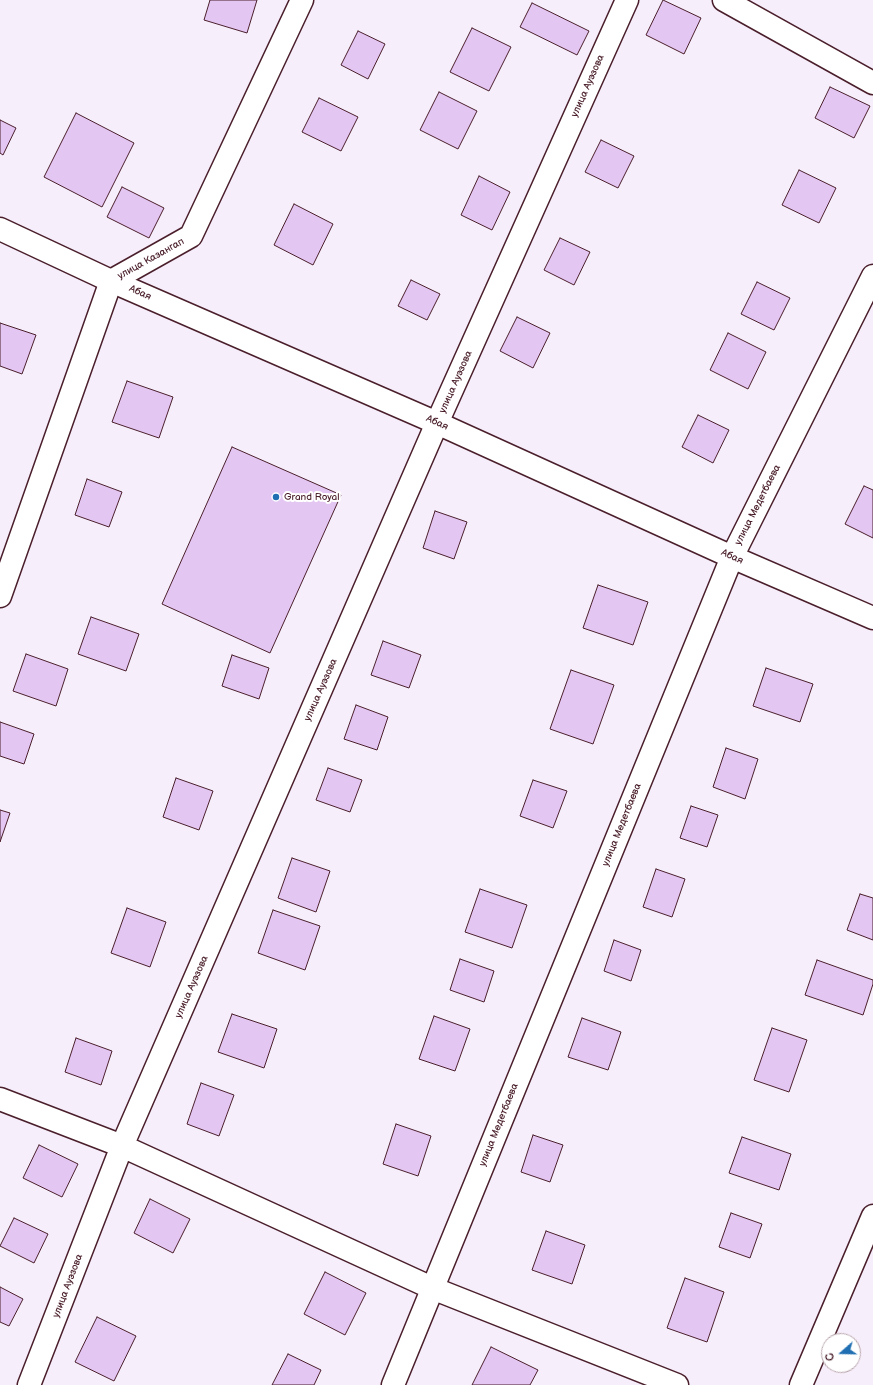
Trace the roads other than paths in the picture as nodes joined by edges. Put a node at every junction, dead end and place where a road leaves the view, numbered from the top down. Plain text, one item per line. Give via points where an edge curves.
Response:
1 (302, 0) edge
2 (626, 0) edge
3 (724, 0) edge
4 (873, 84) edge
5 (0, 229) edge
6 (873, 276) edge
7 (111, 281) junction
8 (437, 423) junction
9 (732, 557) junction
10 (0, 596) edge
11 (873, 618) edge
12 (0, 1099) edge
13 (122, 1146) junction
14 (873, 1216) edge
15 (432, 1288) junction
16 (30, 1385) edge
17 (393, 1385) edge
18 (677, 1385) edge
19 (801, 1385) edge

1 - 7 street, улица Казангап via 191,236
2 - 8 street, улица Ауэзова
3 - 4 street
5 - 7 street, Абая
6 - 9 street, улица Медетбаева
7 - 8 street, Абая
7 - 10 street, улица Казангап
8 - 9 street, Абая
8 - 13 street, улица Ауэзова
9 - 11 street, Абая
9 - 15 street, улица Медетбаева
12 - 13 street
13 - 15 street
13 - 16 street, улица Ауэзова
14 - 19 street
15 - 17 street, улица Медетбаева
15 - 18 street

